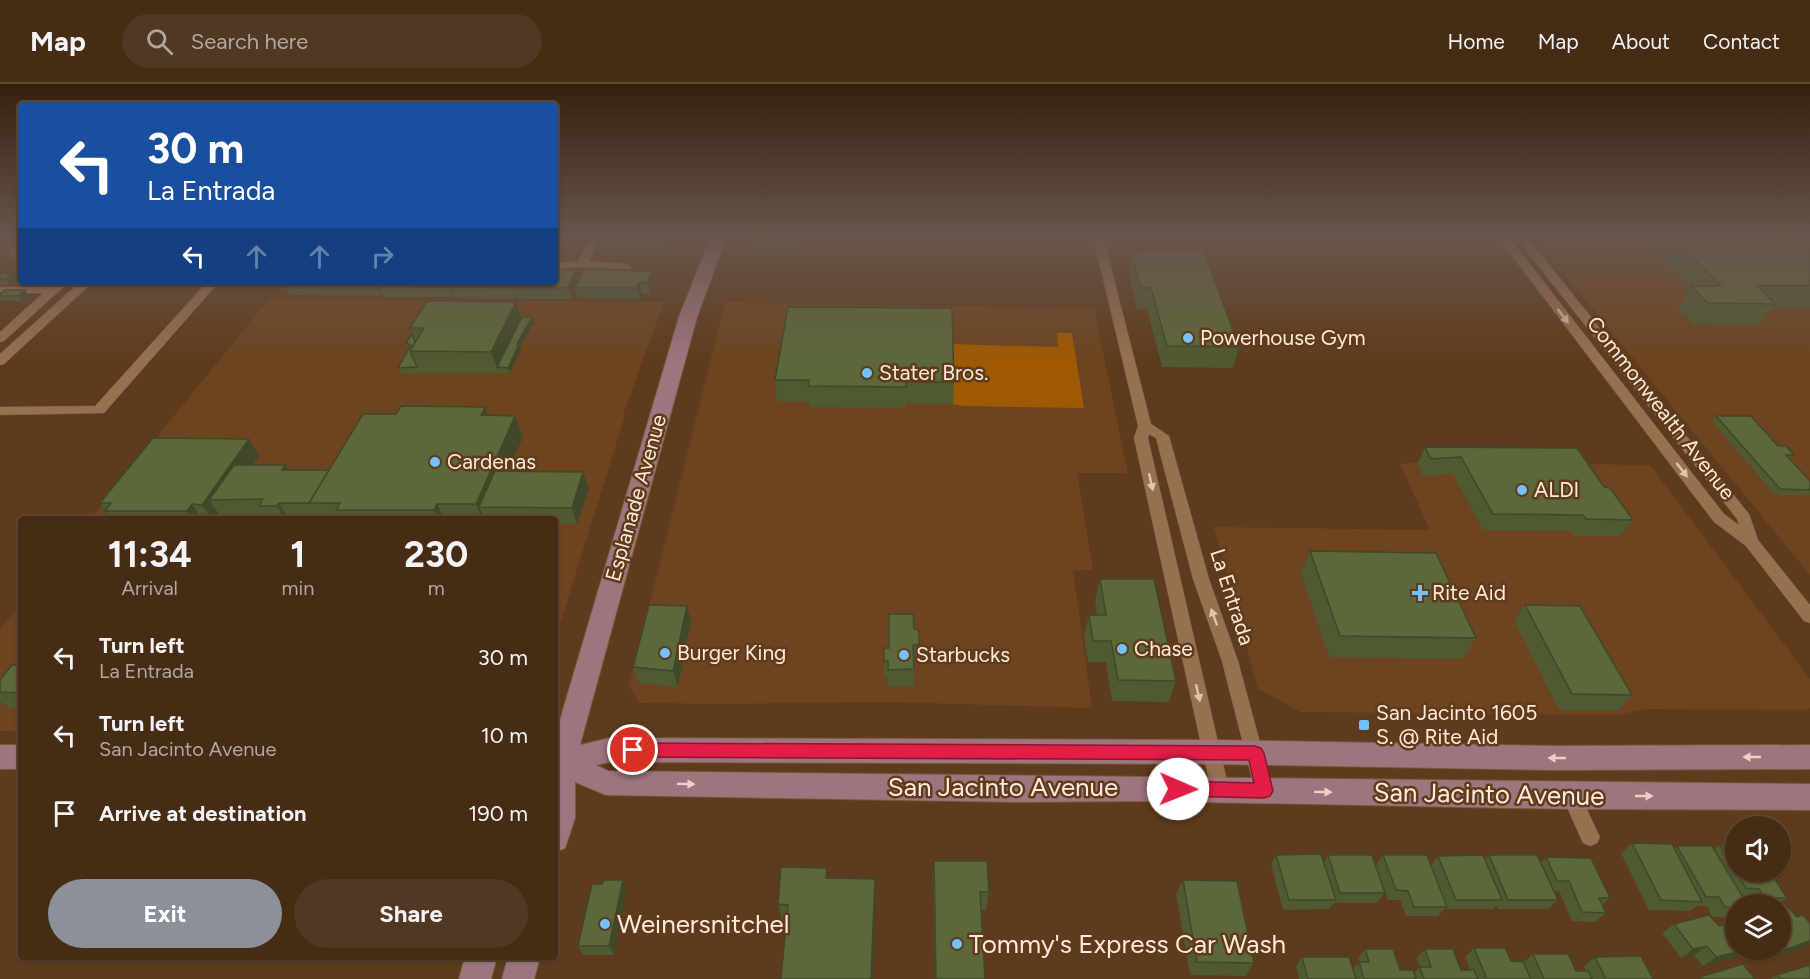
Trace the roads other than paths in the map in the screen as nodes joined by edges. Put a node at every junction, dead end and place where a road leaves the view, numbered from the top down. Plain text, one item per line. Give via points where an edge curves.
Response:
1 (702, 278) edge
2 (1108, 278) edge
3 (1534, 278) edge
4 (1553, 278) edge
5 (84, 285) edge
6 (210, 285) edge
7 (58, 286) edge
8 (0, 290) edge
9 (0, 338) edge
10 (0, 361) edge
11 (0, 411) edge
12 (1145, 426) junction
13 (1751, 542) junction
14 (1810, 617) edge
15 (1212, 752) junction
16 (1255, 753) junction
17 (0, 757) edge
18 (18, 757) edge
19 (1810, 757) edge
20 (558, 762) edge
21 (558, 765) edge
22 (558, 765) edge
23 (558, 778) edge
24 (1220, 790) junction
25 (1264, 791) junction
26 (1571, 796) junction
27 (1810, 797) edge
28 (558, 828) edge
29 (1590, 837) dead end
30 (480, 960) edge
31 (523, 960) edge
32 (475, 979) edge
33 (518, 979) edge

1 - 20 main road, Esplanade Avenue via 687,317
2 - 12 street
3 -> 13 street, Commonwealth Avenue via 1719,518
4 - 13 street, Commonwealth Avenue via 1744,518
5 - 10 street
6 - 11 street via 99,410
7 - 8 street
7 - 9 street
12 -> 15 street via 1141,438
16 -> 12 street, La Entrada via 1162,436
13 - 14 street, Commonwealth Avenue
15 - 16 main road, San Jacinto Avenue
15 - 21 main road, San Jacinto Avenue via 610,750
15 - 24 street
19 -> 16 main road, San Jacinto Avenue
16 - 25 street, La Entrada
17 - 18 main road
22 -> 24 main road, San Jacinto Avenue via 606,783
23 - 28 main road, Esplanade Avenue
24 - 25 main road, San Jacinto Avenue
25 -> 26 main road, San Jacinto Avenue
26 -> 27 main road, San Jacinto Avenue
26 - 29 street
30 - 32 main road
31 - 33 main road

